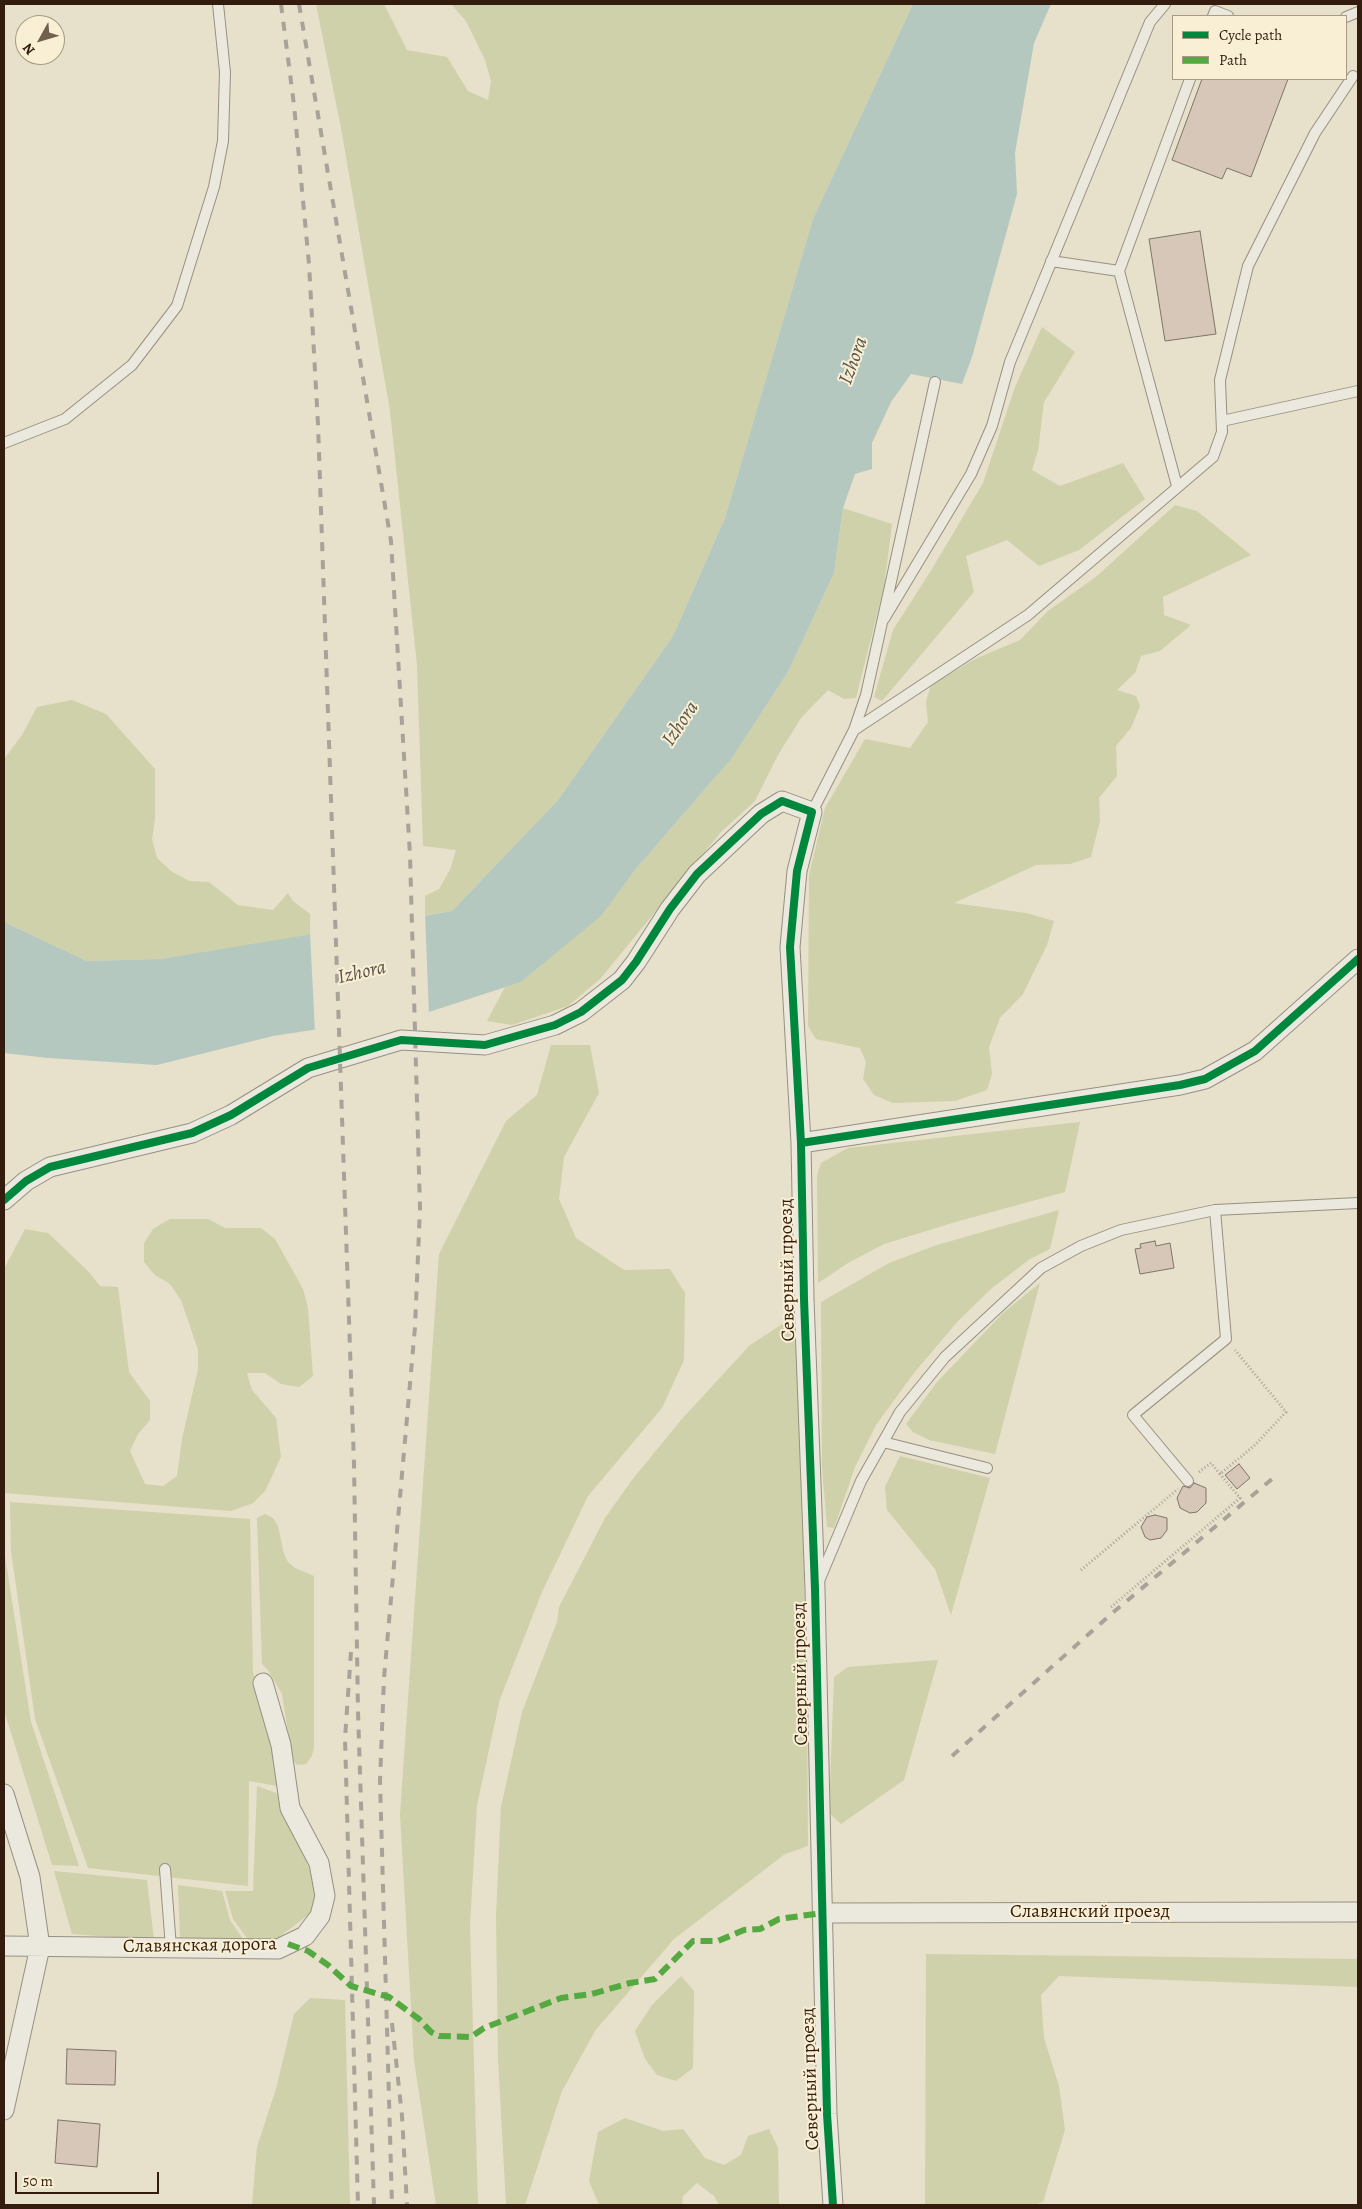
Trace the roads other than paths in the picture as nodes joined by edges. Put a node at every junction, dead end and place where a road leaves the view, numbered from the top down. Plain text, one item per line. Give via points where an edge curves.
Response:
1 (218, 4) edge
2 (1165, 4) edge
3 (1213, 15) edge
4 (1225, 15) edge
5 (1354, 76) dead end
6 (1190, 80) edge
7 (1052, 261) junction
8 (1119, 271) junction
9 (935, 382) dead end
10 (1358, 391) edge
11 (1222, 421) junction
12 (4, 443) edge
13 (1177, 486) junction
14 (884, 619) junction
15 (854, 730) junction
16 (812, 812) junction
17 (1358, 959) edge
18 (802, 1143) junction
19 (4, 1200) edge
20 (1358, 1203) edge
21 (1215, 1210) junction
22 (883, 1442) junction
23 (988, 1468) dead end
24 (1188, 1481) dead end
25 (816, 1589) junction
26 (263, 1683) dead end
27 (4, 1794) edge
28 (165, 1869) dead end
29 (822, 1912) junction
30 (1358, 1912) edge
31 (4, 1946) edge
32 (40, 1947) junction
33 (171, 1948) junction
34 (4, 2110) edge
35 (833, 2205) edge

1 - 12 lane via 225,72 222,141 214,187 177,306 132,365 66,420
2 - 7 lane via 1150,22
3 - 4 lane via 1215,11
5 - 11 lane via 1314,133 1248,266 1220,380
6 - 8 lane
7 - 8 lane
7 - 14 lane via 1010,362 992,426 971,474
8 - 13 lane
9 - 14 lane
10 - 11 lane
11 - 13 lane via 1222,432 1213,457
13 - 15 lane via 1028,615
14 - 15 lane
15 - 16 lane
16 - 18 street, Северный проезд via 797,872 790,947
16 - 19 street via 782,801 761,814 697,874 622,980 581,1012 555,1025 486,1045 401,1040 308,1068 231,1115 192,1133 50,1167 26,1181
17 - 18 street via 1255,1051 1205,1079
18 - 25 street, Северный проезд via 804,1299
20 - 21 lane
21 - 22 lane via 1121,1230 1081,1246 1041,1268 945,1357 900,1412
21 - 24 lane via 1226,1339 1133,1415
22 - 23 lane
22 - 25 lane via 862,1481
25 - 29 street, Северный проезд
26 - 33 street, Славянская дорога via 281,1745 290,1808 320,1863 325,1896 320,1916 305,1936 278,1949
27 - 32 street via 30,1877
28 - 33 lane
29 - 30 street, Славянский проезд
29 - 35 street, Северный проезд via 827,2114
31 - 32 street, Славянская дорога
32 - 33 street, Славянская дорога
32 - 34 street

